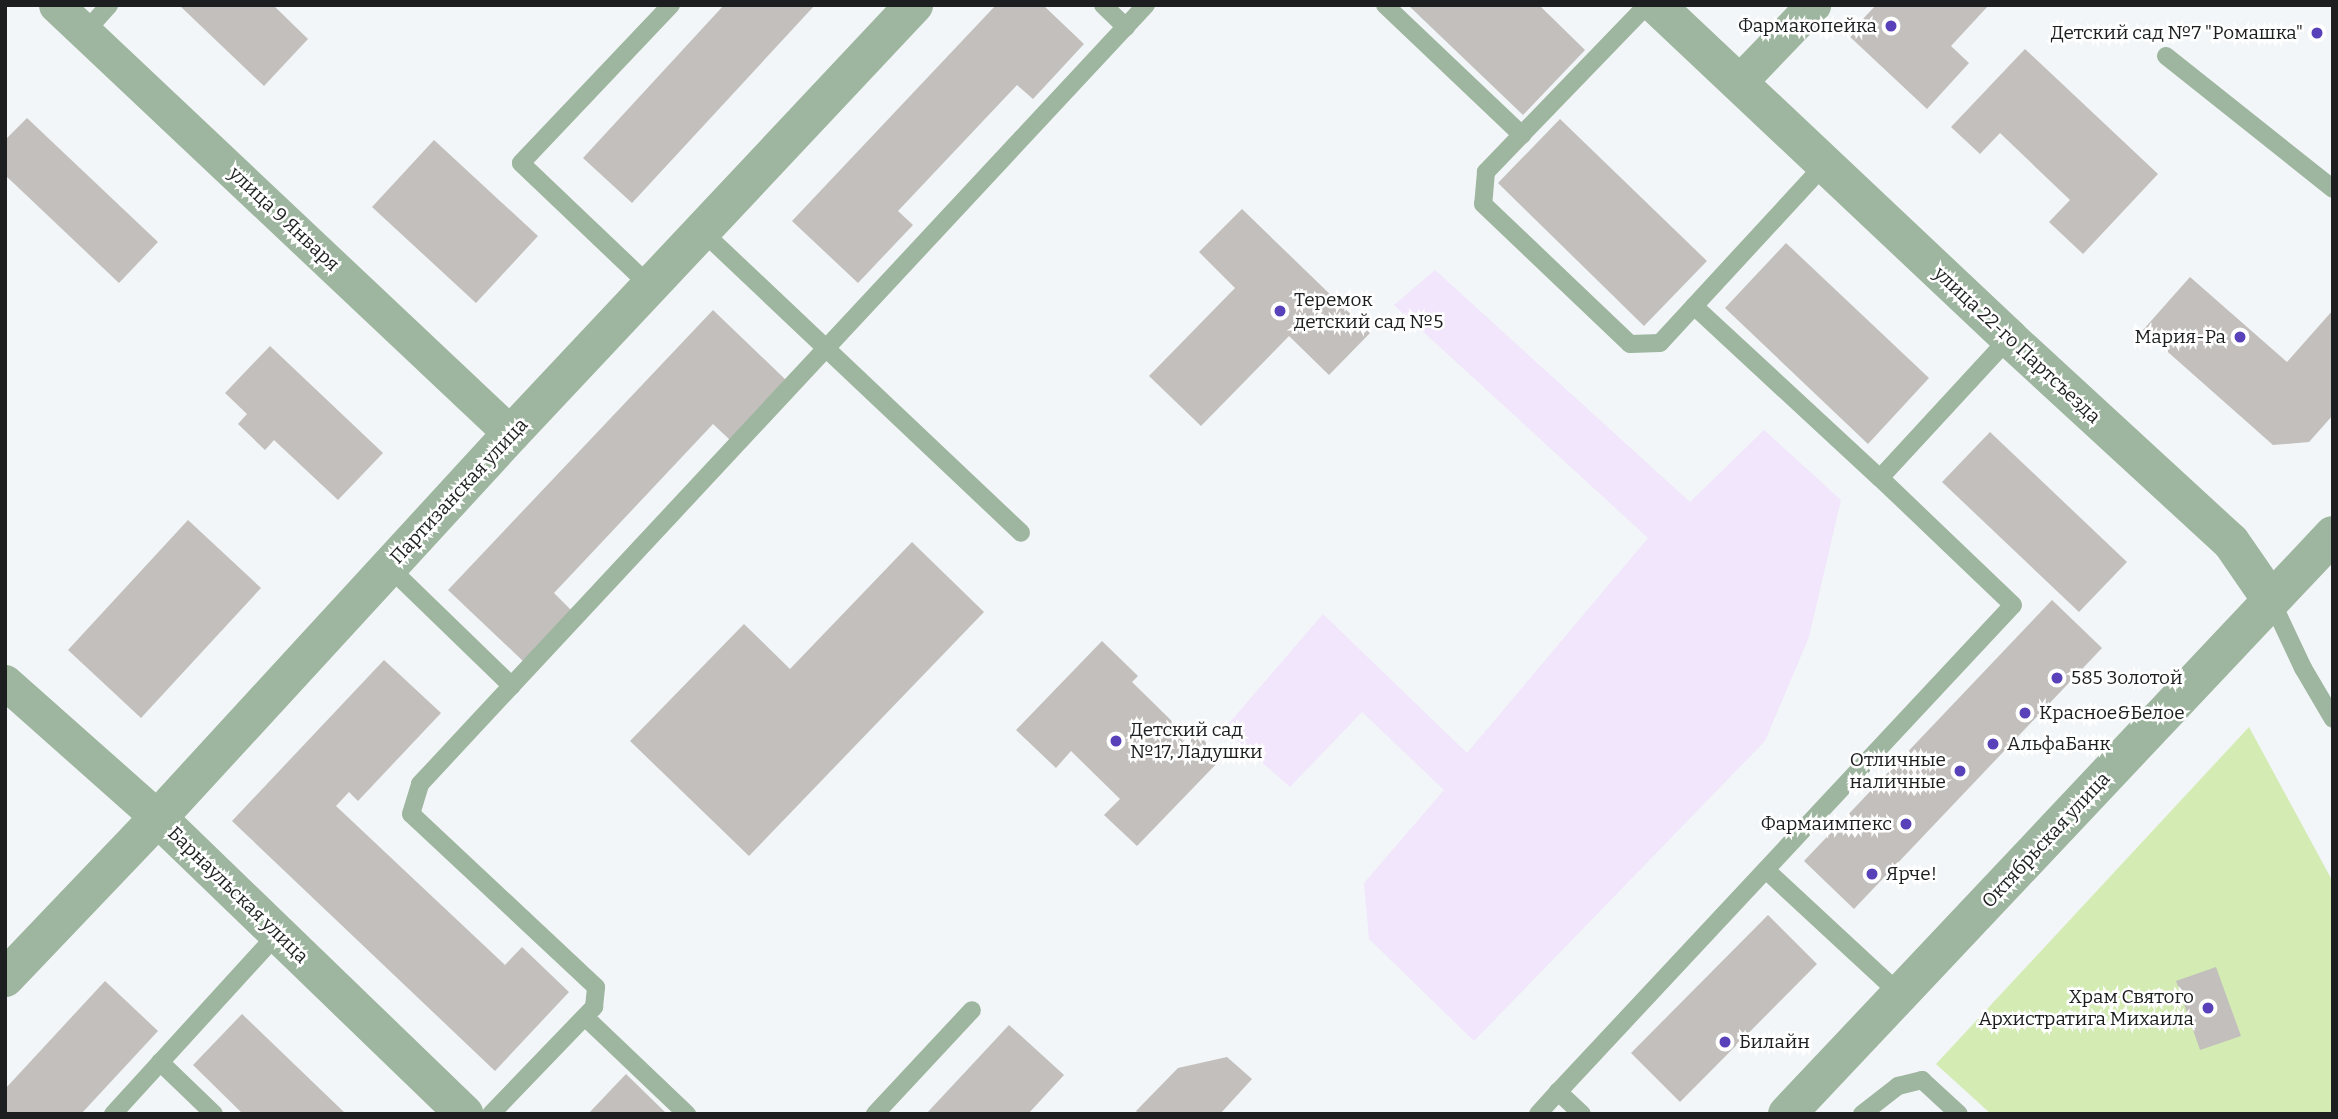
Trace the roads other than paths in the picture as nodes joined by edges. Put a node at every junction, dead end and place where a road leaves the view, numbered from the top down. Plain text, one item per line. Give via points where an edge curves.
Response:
1 (56, 5) edge
2 (110, 5) edge
3 (671, 5) edge
4 (914, 5) edge
5 (1103, 5) edge
6 (1146, 5) edge
7 (1385, 5) edge
8 (1647, 5) edge
9 (1656, 5) edge
10 (1813, 5) edge
11 (1126, 27) junction
12 (85, 32) junction
13 (2166, 56) dead end
14 (1739, 82) junction
15 (1522, 135) junction
16 (1825, 164) junction
17 (2333, 189) edge
18 (702, 231) junction
19 (650, 286) junction
20 (1694, 306) junction
21 (2009, 338) junction
22 (827, 349) junction
23 (511, 434) junction
24 (1880, 478) junction
25 (1021, 533) dead end
26 (2333, 535) edge
27 (389, 567) junction
28 (2272, 600) junction
29 (5, 682) edge
30 (512, 686) junction
31 (2333, 719) edge
32 (159, 818) junction
33 (1766, 870) junction
34 (278, 933) junction
35 (5, 978) edge
36 (1900, 994) junction
37 (972, 1010) dead end
38 (585, 1017) junction
39 (160, 1062) junction
40 (1558, 1092) junction
41 (113, 1114) edge
42 (214, 1114) edge
43 (464, 1114) edge
44 (491, 1114) edge
45 (687, 1114) edge
46 (875, 1114) edge
47 (1538, 1114) edge
48 (1582, 1114) edge
49 (1787, 1114) edge
50 (1862, 1114) edge
51 (1959, 1114) edge

1 - 12 street, улица 9 Января
2 - 12 lane
3 - 19 lane via 522,163
4 - 18 street, Партизанская улица
5 - 11 lane
6 - 11 lane
7 - 15 lane
8 - 15 lane
9 - 14 street, улица 22-го Партсъезда
10 - 14 street
11 - 22 lane
12 - 23 street, улица 9 Января
13 - 17 lane
14 - 16 street, улица 22-го Партсъезда
15 - 20 lane via 1486,173 1483,204 1630,344 1660,343
16 - 20 lane
16 - 21 street, улица 22-го Партсъезда
18 - 19 street, Партизанская улица
18 - 22 lane
19 - 23 street, Партизанская улица
20 - 24 lane
21 - 24 lane
21 - 28 street, улица 22-го Партсъезда via 2231,542
22 - 25 lane
22 - 30 lane
23 - 27 street, Партизанская улица
24 - 33 lane via 2013,605
26 - 28 street, Октябрьская улица
27 - 30 lane
27 - 32 street, Партизанская улица
28 - 31 lane, улица 22-го Партсъезда
28 - 36 street, Октябрьская улица
29 - 32 street, Барнаульская улица
30 - 38 lane via 420,784 411,814 596,986 594,1007
32 - 34 street, Барнаульская улица
32 - 35 street, Партизанская улица
33 - 36 lane
33 - 40 lane
34 - 39 lane
34 - 43 street, Барнаульская улица
36 - 49 street, Октябрьская улица
37 - 46 lane
38 - 44 lane
38 - 45 lane
39 - 41 lane
39 - 42 lane
40 - 47 lane
40 - 48 lane
50 - 51 lane via 1898,1086 1922,1080

